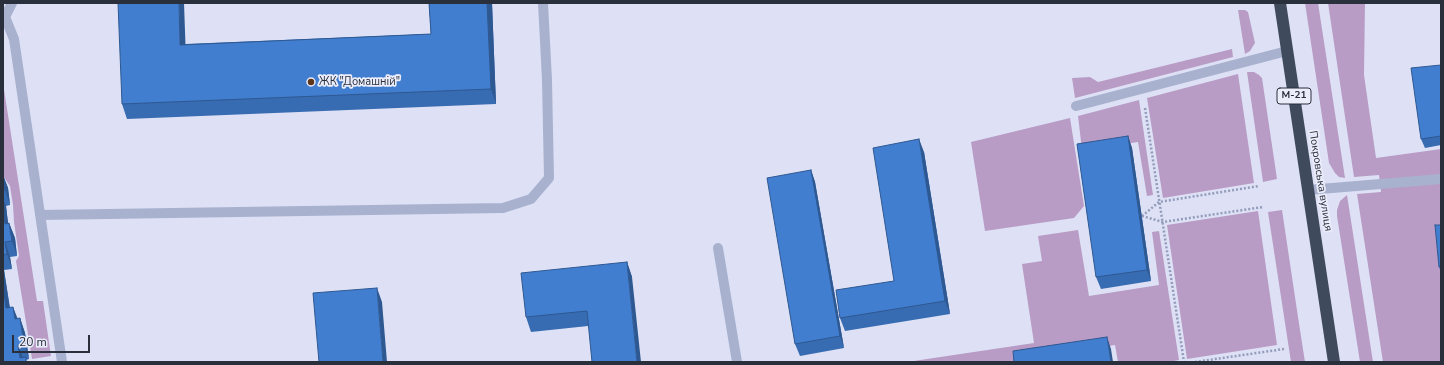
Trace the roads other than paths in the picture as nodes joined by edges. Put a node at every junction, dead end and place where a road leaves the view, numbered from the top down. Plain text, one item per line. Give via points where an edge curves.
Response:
1 (12, 3) edge
2 (543, 3) edge
3 (1280, 3) edge
4 (4, 17) edge
5 (1287, 51) junction
6 (1076, 106) dead end
7 (1441, 179) edge
8 (1308, 190) junction
9 (40, 215) junction
10 (718, 248) dead end
11 (62, 362) edge
12 (737, 362) edge
13 (1334, 362) edge

1 - 4 lane
2 - 9 lane via 549,178 531,199 503,208
3 - 5 highway, Покровська вулиця / М-21
4 - 9 lane via 14,38
5 - 6 lane
5 - 8 highway, Покровська вулиця / М-21
7 - 8 lane
8 - 13 highway, Покровська вулиця / М-21
9 - 11 lane
10 - 12 lane

